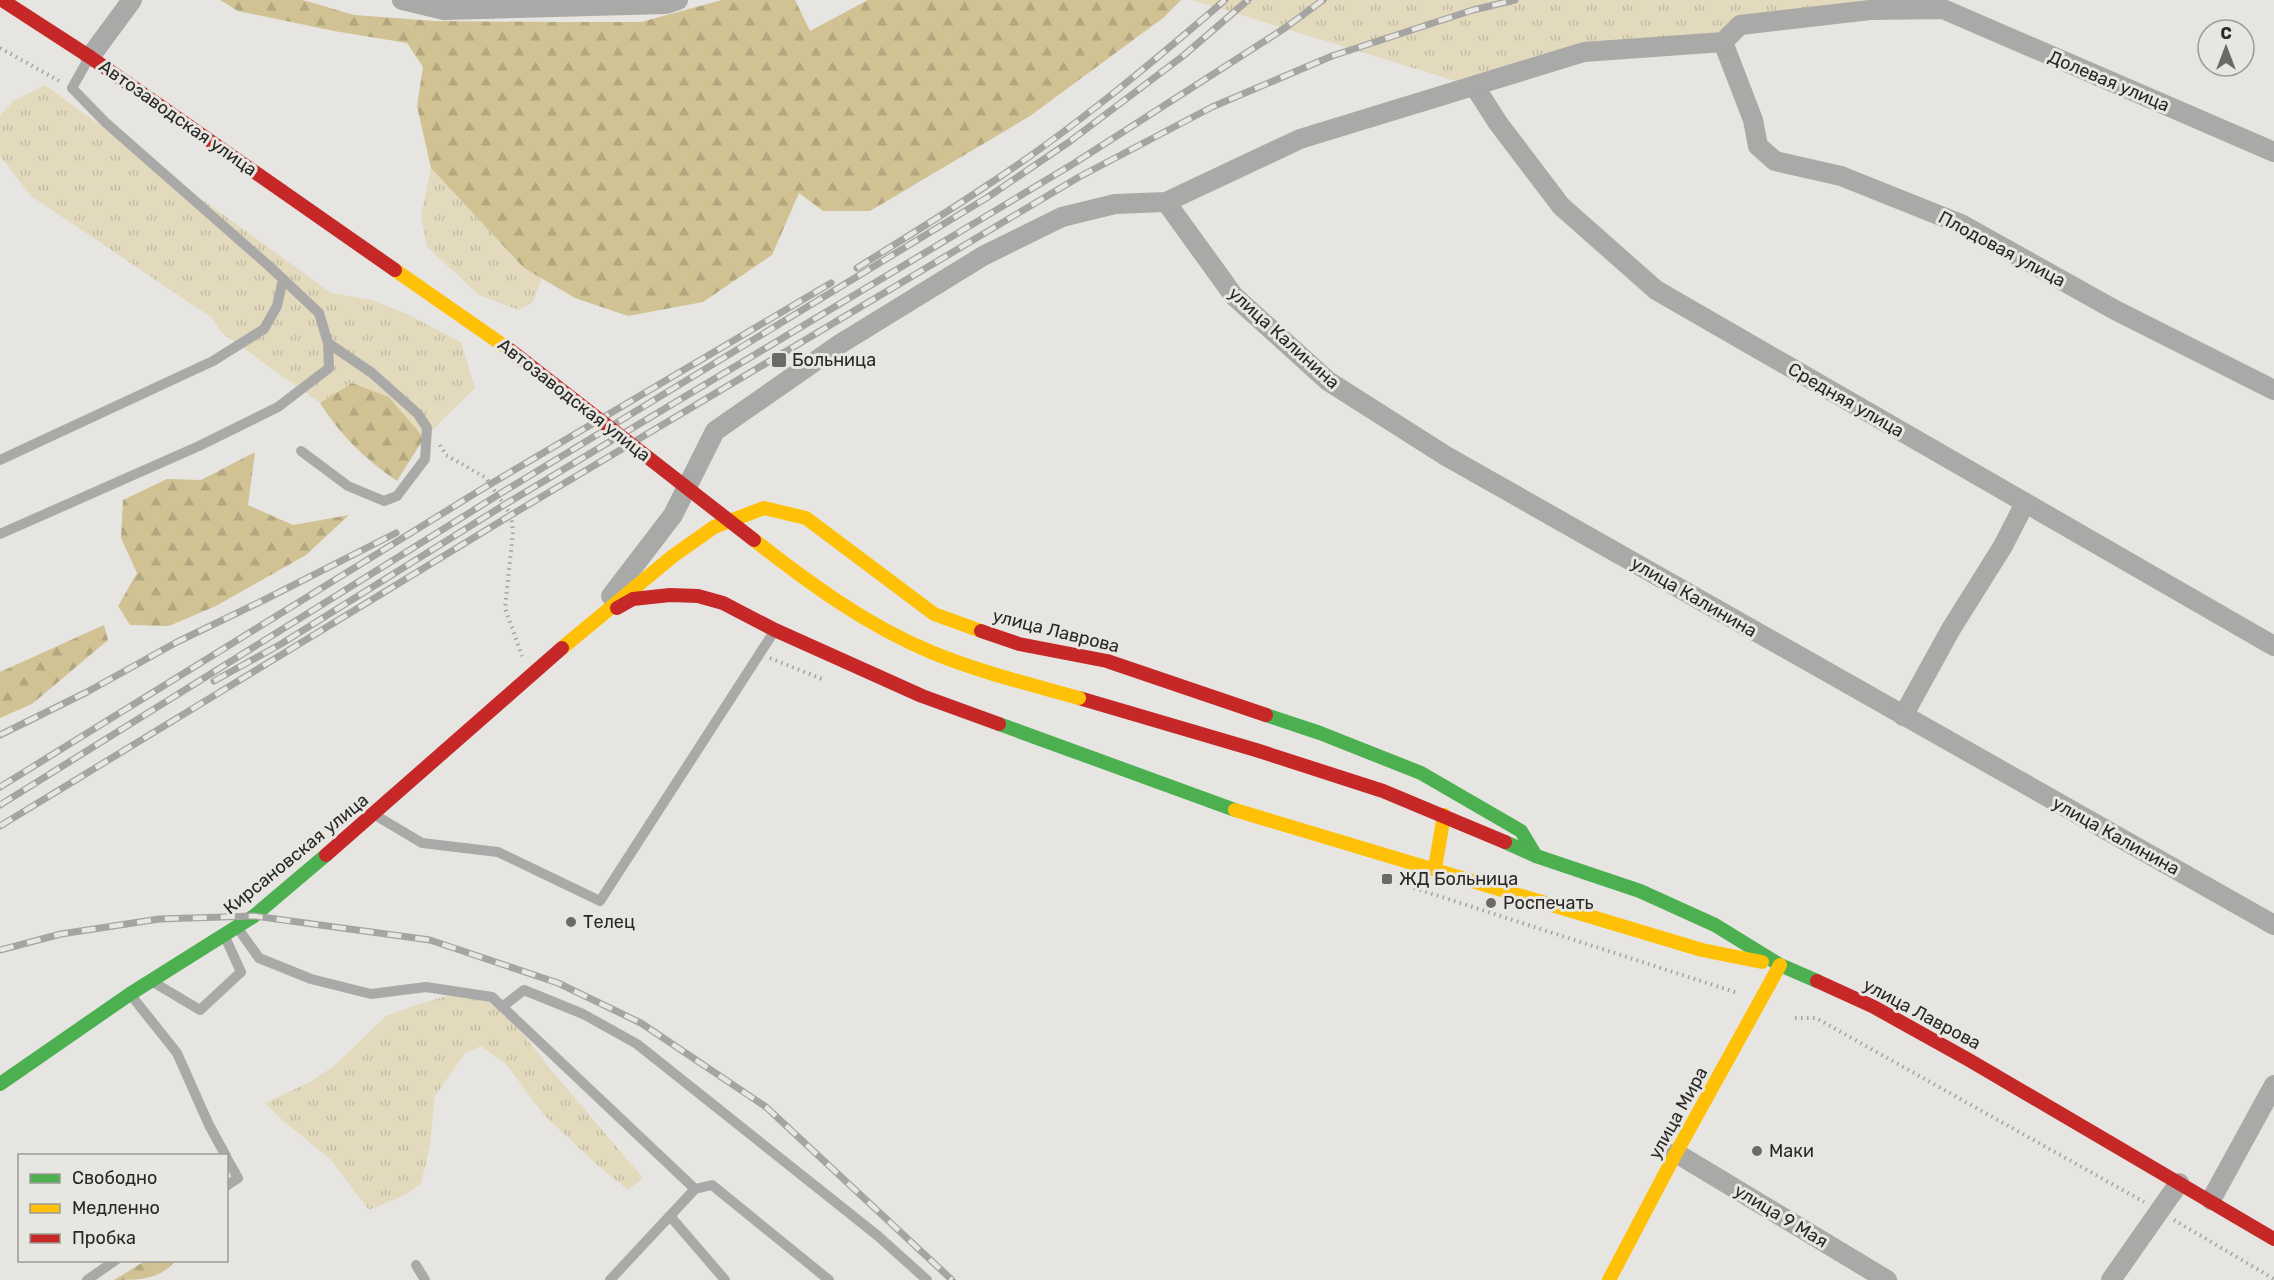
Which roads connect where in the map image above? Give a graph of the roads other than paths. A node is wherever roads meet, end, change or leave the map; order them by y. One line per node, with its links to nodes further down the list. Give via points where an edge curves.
1 (2, 0): 7 (main road, Автозаводская улица)
2 (132, 0): 7 (street, Автозаводская улица)
3 (402, 0): 5 (street)
4 (678, 0): 5 (street, via 666,4)
5 (447, 5)
6 (1723, 42): 8 (street, via 1584,52); 9 (street, Долевая улица, via 1740,25 1870,10 1943,9); 13 (street, Плодовая улица, via 1753,120 1758,146 1775,161 1841,176 1961,224 2115,310)
7 (90, 57): 11 (lane, via 72,88 105,122); 21 (main road, Автозаводская улица, bridge, via 510,350 814,587 910,643 969,666)
8 (1475, 87): 10 (street, via 1300,139); 16 (street, Средняя улица, via 1561,206 1656,290)
9 (2274, 152)
10 (1166, 202): 18 (street, via 1115,204 1062,217 982,256 840,344 715,431 673,515); 22 (street, улица Калинина, via 1234,296 1328,381 1446,456)
11 (283, 279): 12 (lane, via 319,313); 15 (lane, via 278,306 264,329 213,361)
12 (328, 343): 14 (lane, via 372,373 418,414 427,428 425,459 397,496 384,501 348,486); 17 (lane, via 329,368 278,407)
13 (2274, 390)
14 (301, 451)
15 (0, 460)
16 (2025, 503): 20 (street, Средняя улица); 22 (street)
17 (0, 534)
18 (591, 622): 19 (main road, via 633,599 698,596 723,603); 23 (main road, Кирсановская улица); 25 (main road, улица Лаврова, via 714,527 764,508 806,518 934,614 1019,644 1107,661 1320,733 1421,773 1521,831)
19 (775, 630): 23 (lane, via 600,901 498,852 422,843); 26 (main road, via 945,704 1245,813)
20 (2274, 646)
21 (1079, 698): 24 (main road, улица Лаврова, via 1256,750)
22 (1903, 716): 27 (street, улица Калинина)
23 (374, 814): 28 (main road, Кирсановская улица)
24 (1444, 815): 25 (main road, улица Лаврова); 26 (main road)
25 (1536, 855): 30 (main road, улица Лаврова, via 1650,896 1715,925)
26 (1435, 868): 30 (main road, via 1702,950)
27 (2274, 926)
28 (237, 927): 29 (main road, Кирсановская улица); 33 (lane, via 259,958 311,979 371,994 426,987 492,998)
29 (224, 934): 31 (main road, Кирсановская улица); 31 (lane, via 241,972 200,1010)
30 (1780, 965): 36 (main road, улица Мира); 39 (main road, улица Лаврова, via 1874,1007)
31 (151, 980): 32 (main road, Кирсановская улица)
32 (130, 994): 34 (main road, Кирсановская улица); 37 (lane, via 177,1053)
33 (502, 1007): 41 (lane); 52 (lane, via 524,990 578,1012 637,1044 878,1236)
34 (0, 1084)
35 (2274, 1085): 42 (street)
36 (1676, 1153): 53 (main road, улица Мира); 54 (street, улица 9 Мая)
37 (225, 1154)
38 (228, 1160): 40 (lane, via 238,1178)
39 (2179, 1183): 42 (main road, улица Лаврова); 55 (street)
40 (228, 1185)
41 (695, 1189): 43 (lane); 51 (lane, via 712,1185)
42 (2211, 1200): 44 (main road, улица Лаврова)
43 (670, 1216): 49 (lane); 50 (lane)
44 (2274, 1239)
45 (113, 1262): 47 (lane)
46 (416, 1265): 48 (lane)
47 (87, 1280)
48 (425, 1280)
49 (610, 1280)
50 (725, 1280)
51 (829, 1280)
52 (927, 1280)
53 (1609, 1280)
54 (1887, 1280)
55 (2111, 1280)

